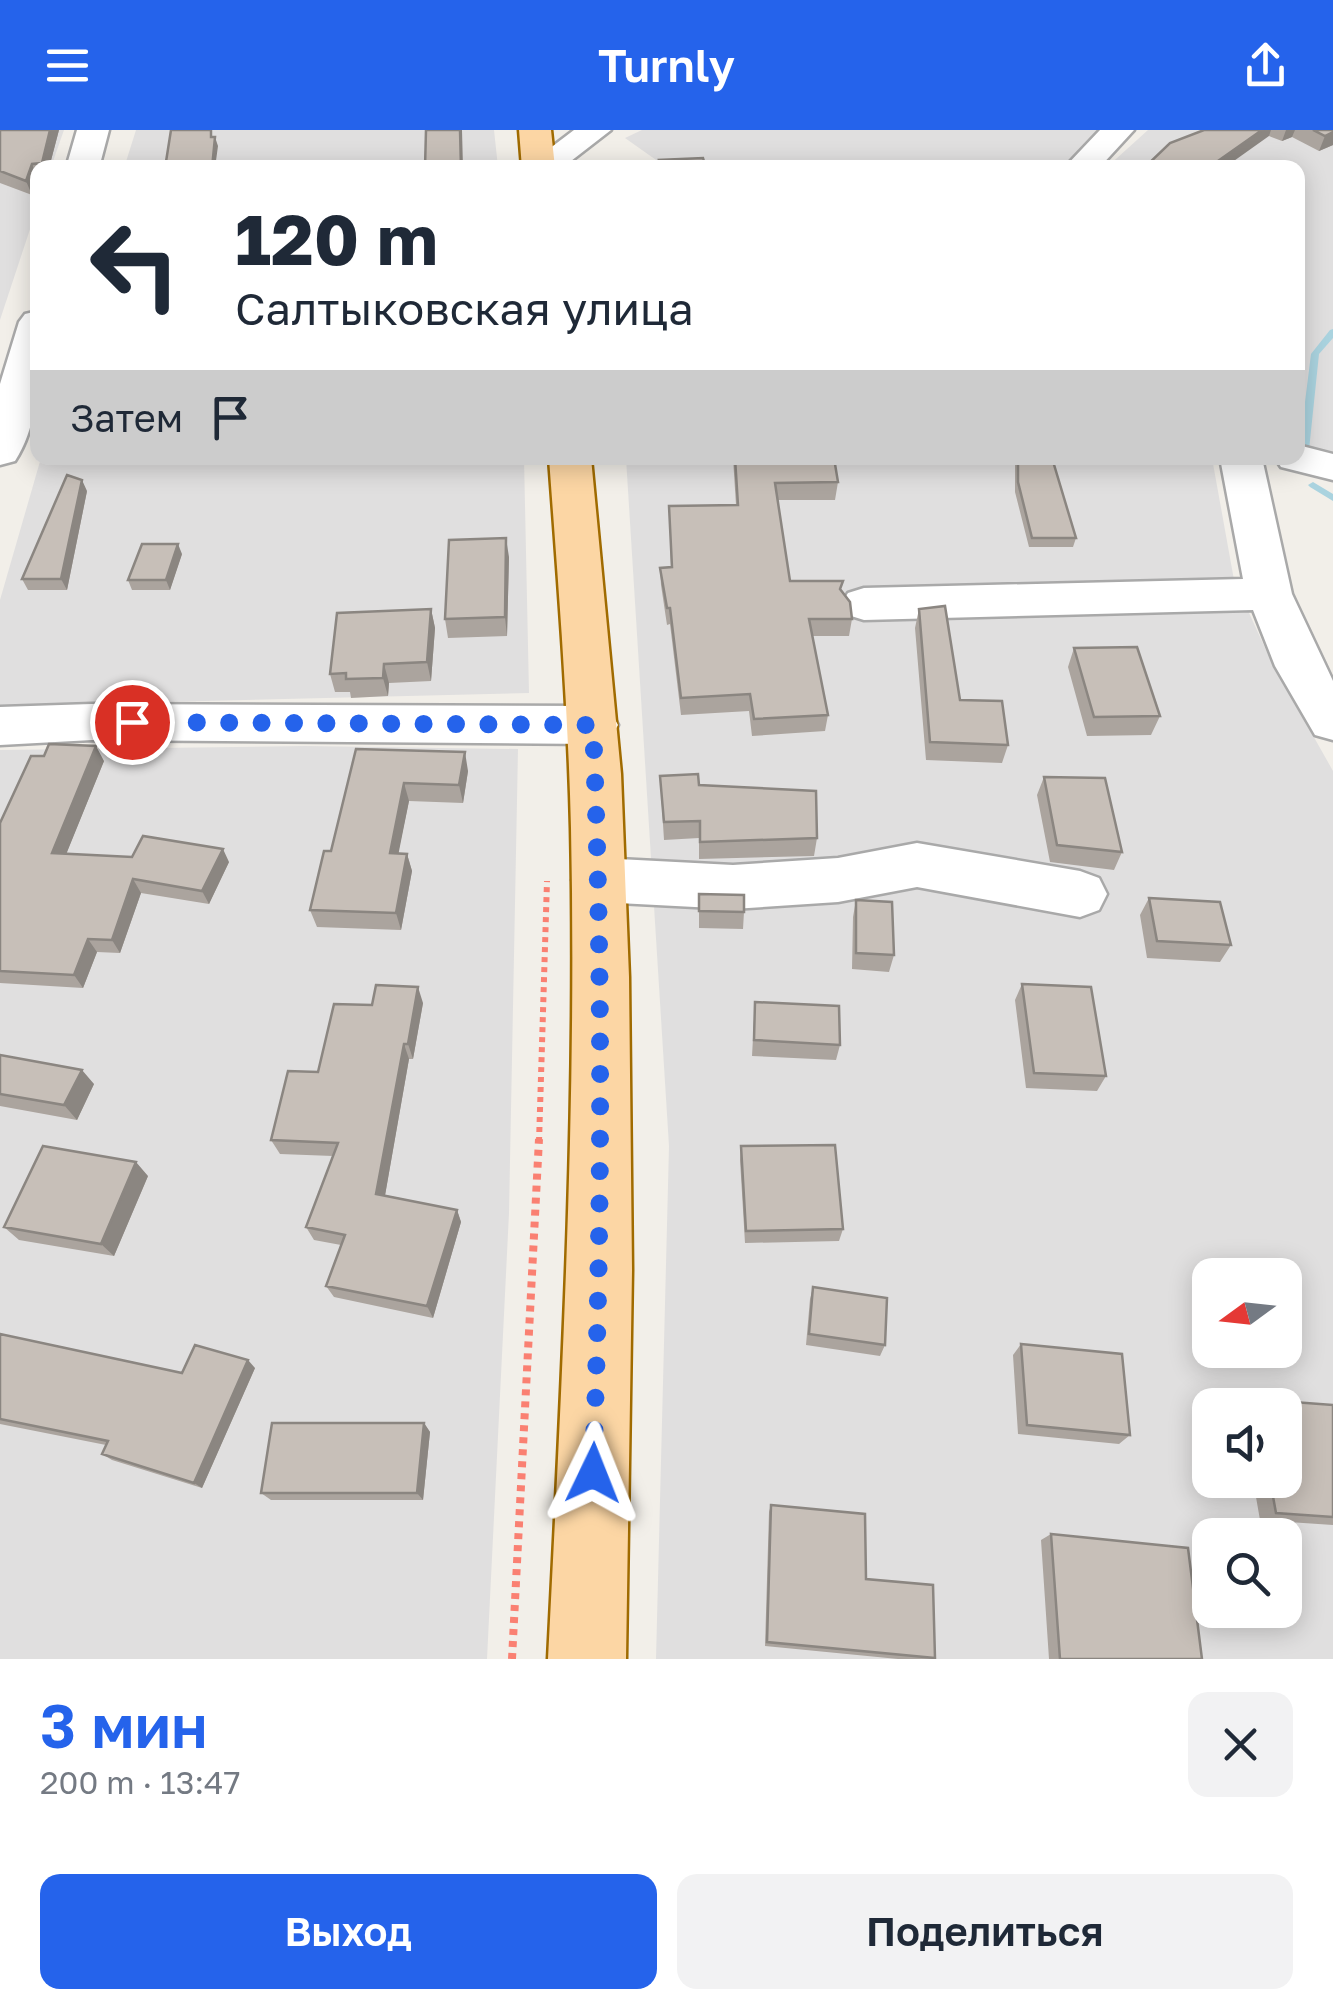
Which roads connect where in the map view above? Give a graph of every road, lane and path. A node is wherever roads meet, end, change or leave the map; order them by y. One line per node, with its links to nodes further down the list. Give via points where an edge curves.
1 (93, 130): 5 (street)
2 (535, 130): 6 (main road)
3 (594, 130): 7 (street)
4 (1118, 130): 8 (street)
5 (84, 160)
6 (538, 160)
7 (551, 160)
8 (1088, 160)
9 (30, 349): 10 (street)
10 (0, 452)
11 (1305, 460): 14 (street)
12 (571, 465): 18 (main road)
13 (1242, 465): 15 (street)
14 (1333, 467)
15 (1269, 594): 16 (street); 17 (street, via 1299,666)
16 (864, 604)
17 (1333, 722)
18 (593, 725): 19 (street); 20 (main road)
19 (0, 726)
20 (573, 879): 21 (street, via 733,887 838,880 917,865); 22 (path, via 537,1206); 23 (main road, via 602,1212)
21 (1080, 894)
22 (512, 1659)
23 (587, 1659)

